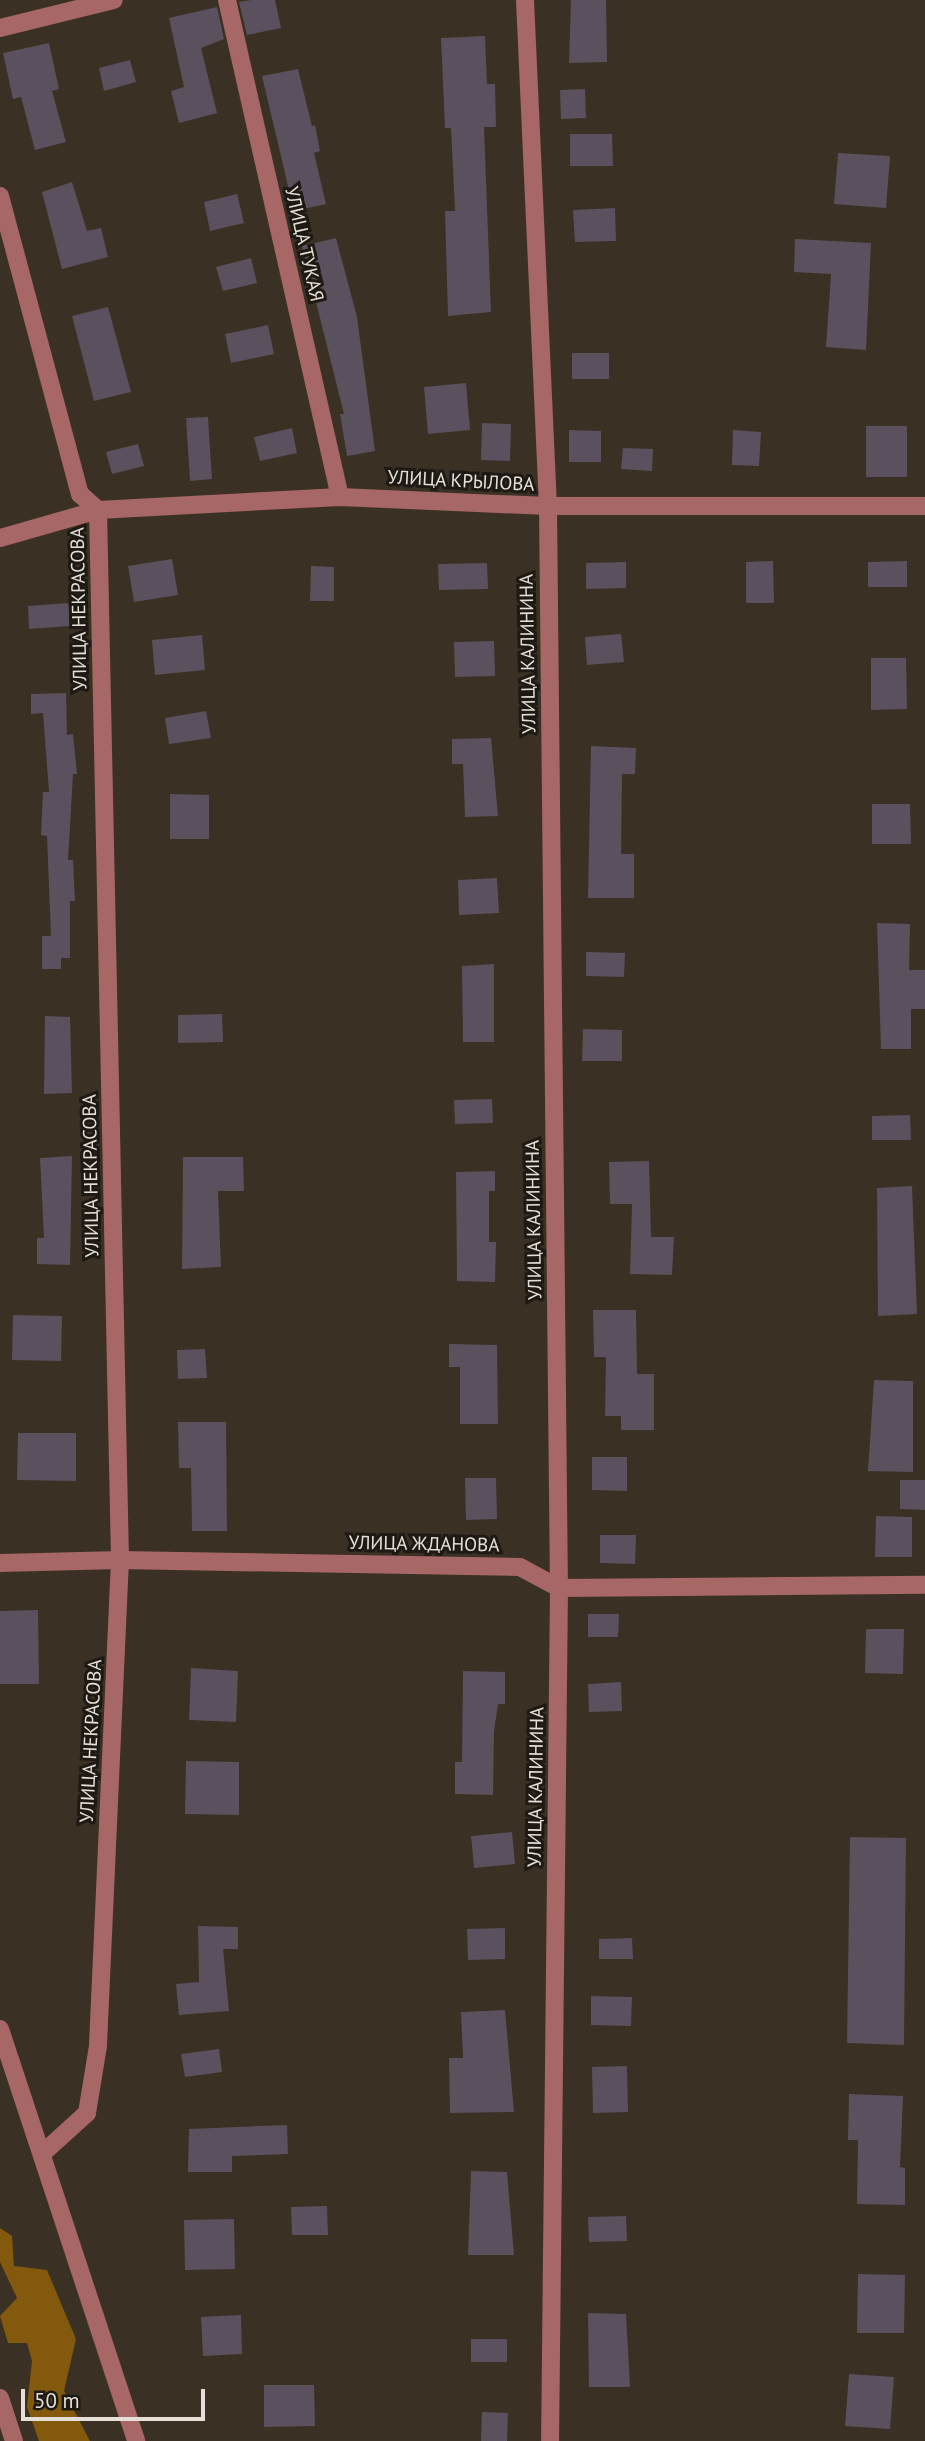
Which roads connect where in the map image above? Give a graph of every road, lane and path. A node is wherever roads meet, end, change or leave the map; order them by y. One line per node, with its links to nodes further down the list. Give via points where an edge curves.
1 (114, 0): 4 (street)
2 (228, 0): 6 (street, УЛИЦА ТУКАЯ)
3 (525, 0): 7 (street, УЛИЦА КАЛИНИНА)
4 (0, 28)
5 (0, 196): 9 (street, УЛИЦА НЕКРАСОВА, via 80,494)
6 (340, 497): 7 (street, УЛИЦА КРЫЛОВА); 9 (street, УЛИЦА КРЫЛОВА)
7 (548, 506): 8 (street, УЛИЦА КРЫЛОВА); 14 (street, УЛИЦА КАЛИНИНА)
8 (925, 506)
9 (98, 510): 10 (street, УЛИЦА КРЫЛОВА); 11 (street, УЛИЦА НЕКРАСОВА)
10 (0, 538)
11 (120, 1560): 12 (street, УЛИЦА ЖДАНОВА); 14 (street, УЛИЦА ЖДАНОВА, via 520,1567); 16 (street, УЛИЦА НЕКРАСОВА, via 98,2046 87,2113)
12 (0, 1563)
13 (925, 1585): 14 (street, УЛИЦА ЖДАНОВА)
14 (559, 1588): 20 (street, УЛИЦА КАЛИНИНА)
15 (0, 2029): 16 (street)
16 (43, 2153): 19 (street)
17 (0, 2398): 18 (street)
18 (13, 2441)
19 (136, 2441)
20 (550, 2441)

